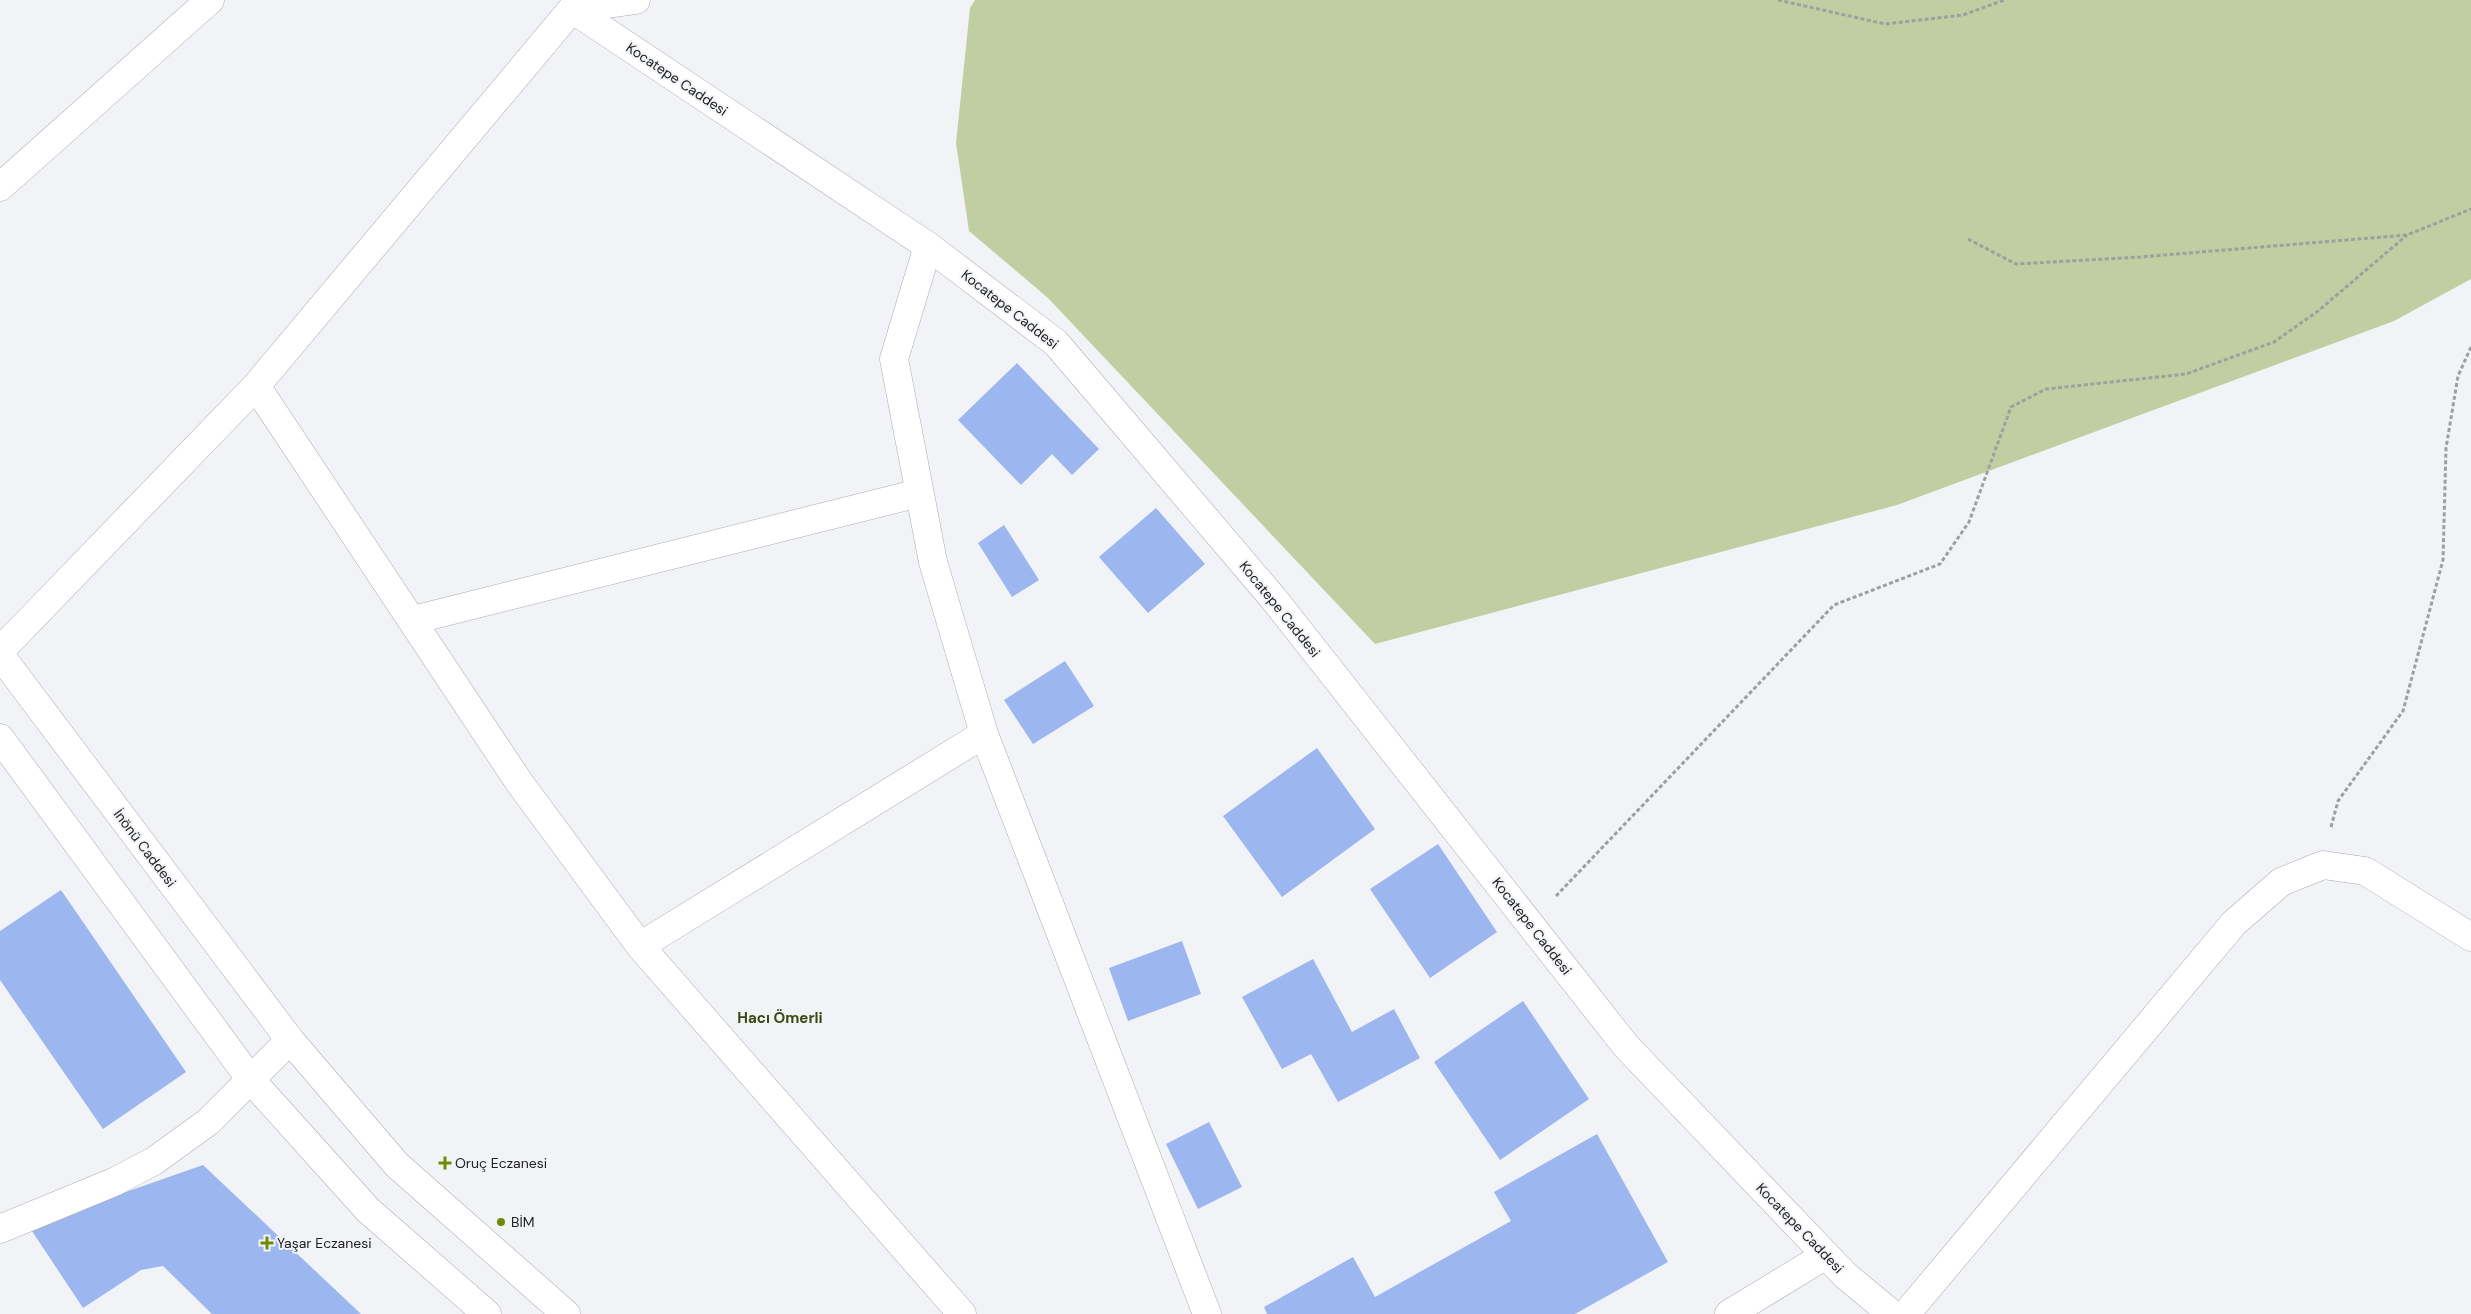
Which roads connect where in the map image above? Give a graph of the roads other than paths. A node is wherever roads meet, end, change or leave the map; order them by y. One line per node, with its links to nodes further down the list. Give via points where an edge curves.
1 (210, 0): 4 (street)
2 (636, 0): 3 (street)
3 (566, 5): 5 (street, Kocatepe Caddesi); 6 (street)
4 (0, 187)
5 (928, 246): 7 (street, via 894,358); 18 (street, Kocatepe Caddesi, via 1056,343 1273,598 1626,1046)
6 (256, 386): 8 (street); 9 (street)
7 (920, 493): 8 (street); 11 (street, via 933,562)
8 (413, 620): 14 (street, via 519,782)
9 (0, 650)
10 (0, 655): 15 (street, İnönü Caddesi)
11 (984, 734): 14 (street); 22 (street)
12 (0, 738): 16 (street)
13 (2471, 937): 25 (street, via 2366,871 2323,865 2281,882 2234,923)
14 (640, 946): 21 (street)
15 (290, 1040): 16 (street); 20 (street, İnönü Caddesi, via 397,1165)
16 (251, 1080): 17 (street, via 208,1122 154,1161 114,1182); 19 (street, via 368,1210)
17 (0, 1229)
18 (1826, 1255): 23 (street); 24 (street, Kocatepe Caddesi)
19 (487, 1314)
20 (566, 1314)
21 (962, 1314)
22 (1207, 1314)
23 (1729, 1314)
24 (1892, 1314)
25 (1906, 1314)

